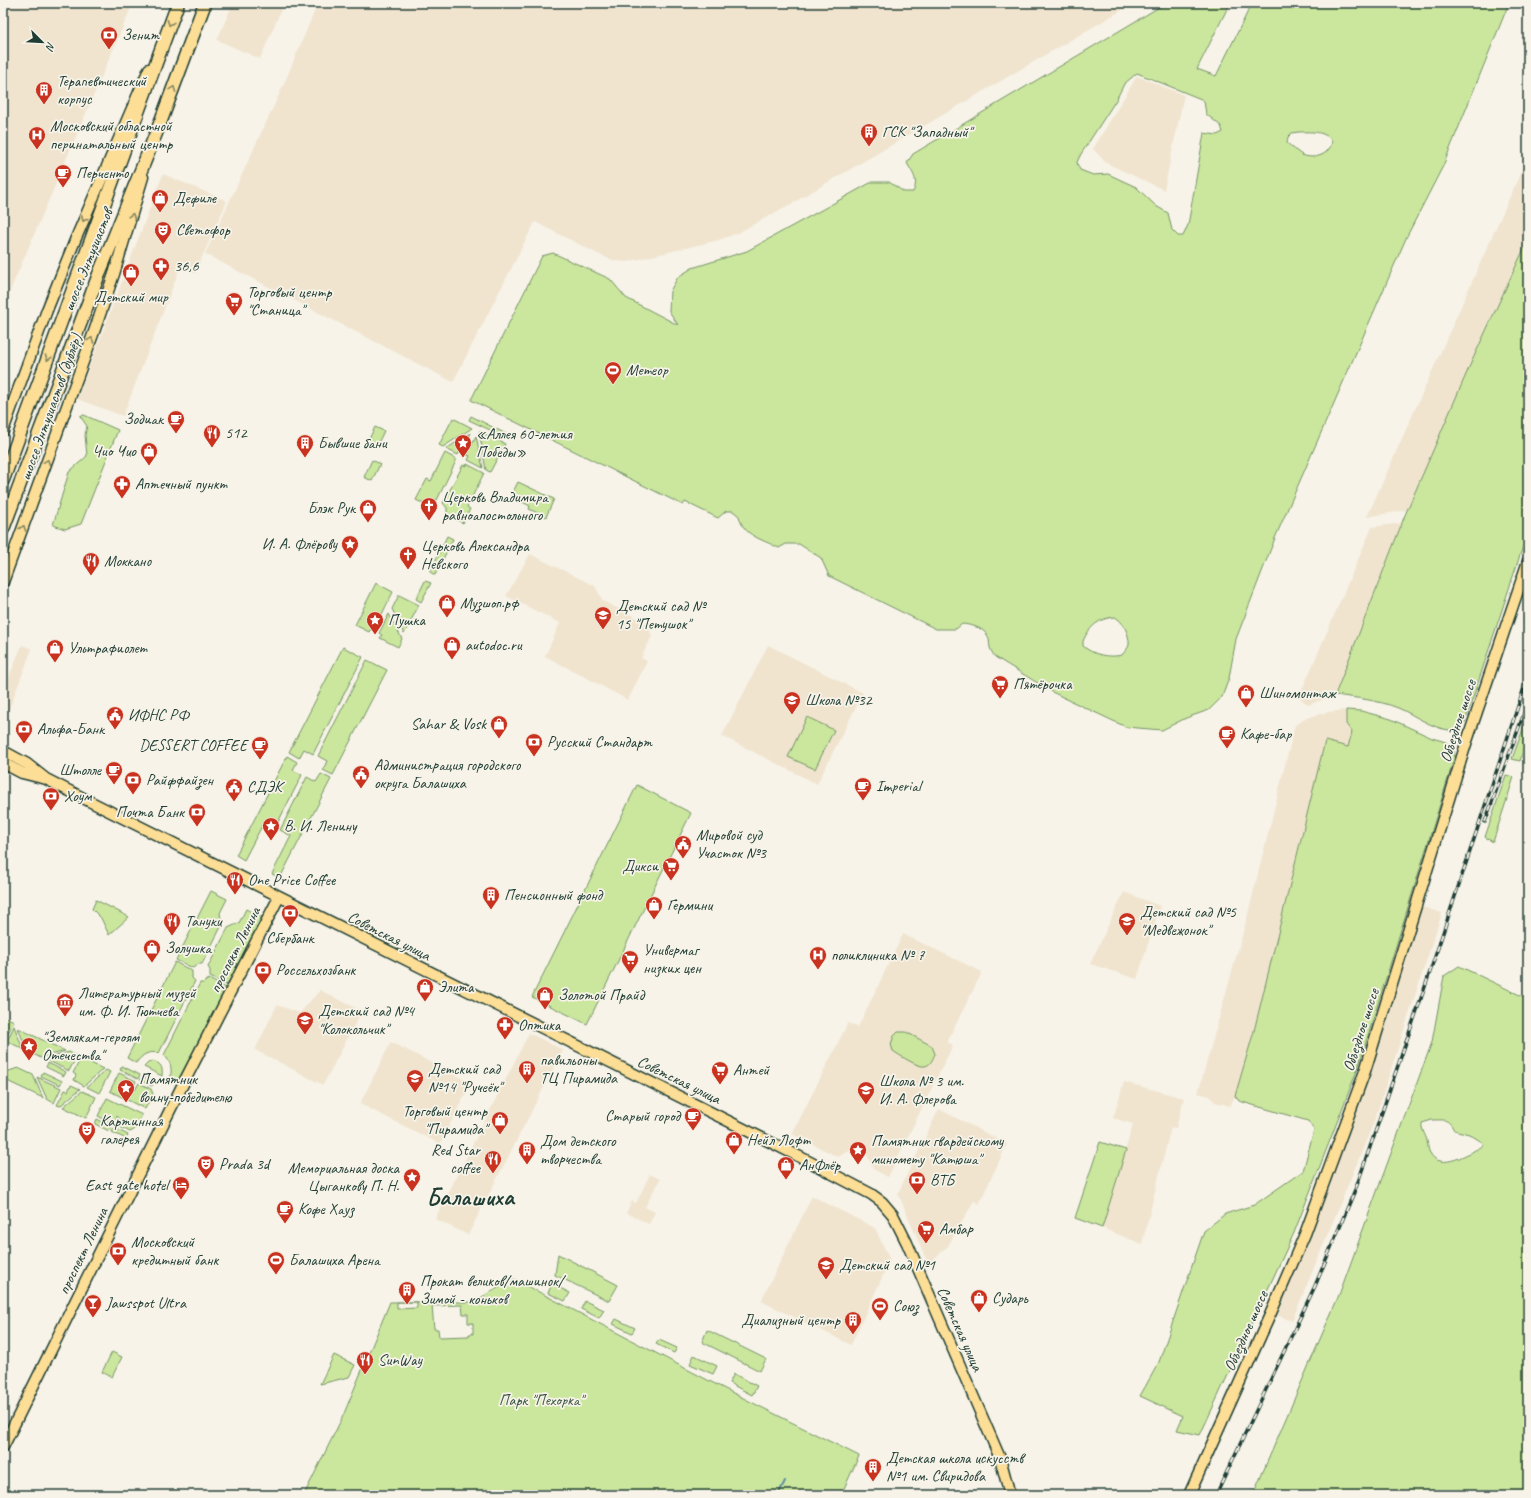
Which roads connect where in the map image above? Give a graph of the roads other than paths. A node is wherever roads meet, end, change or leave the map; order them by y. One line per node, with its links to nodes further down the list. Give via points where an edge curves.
1 (178, 3): 3 (highway, шоссе Энтузиастов, one-way to 3)
2 (205, 3): 4 (highway, шоссе Энтузиастов, one-way to 2)
3 (163, 43): 5 (main road, one-way to 5, via 145,76 79,230); 6 (highway, шоссе Энтузиастов, one-way to 6)
4 (159, 126): 7 (highway, шоссе Энтузиастов, via 99,274); 8 (main road, шоссе Энтузиастов (дублёр), one-way to 4, via 100,315)
5 (3, 431)
6 (3, 480)
7 (3, 529)
8 (8, 560): 10 (main road, шоссе Энтузиастов (дублёр))
9 (1528, 561): 17 (main road, Объездное шоссе, via 1465,747 1365,1071 1305,1234)
10 (3, 582)
11 (3, 751): 13 (main road, Советская улица, via 27,764)
12 (3, 763): 13 (main road, Советская улица, via 22,773)
13 (46, 779): 14 (main road, Советская улица)
14 (279, 897): 15 (main road, проспект Ленина); 16 (main road, Советская улица, via 806,1160 882,1202 894,1215 909,1247 1000,1458)
15 (3, 1447)
16 (1010, 1495)
17 (1189, 1495)

